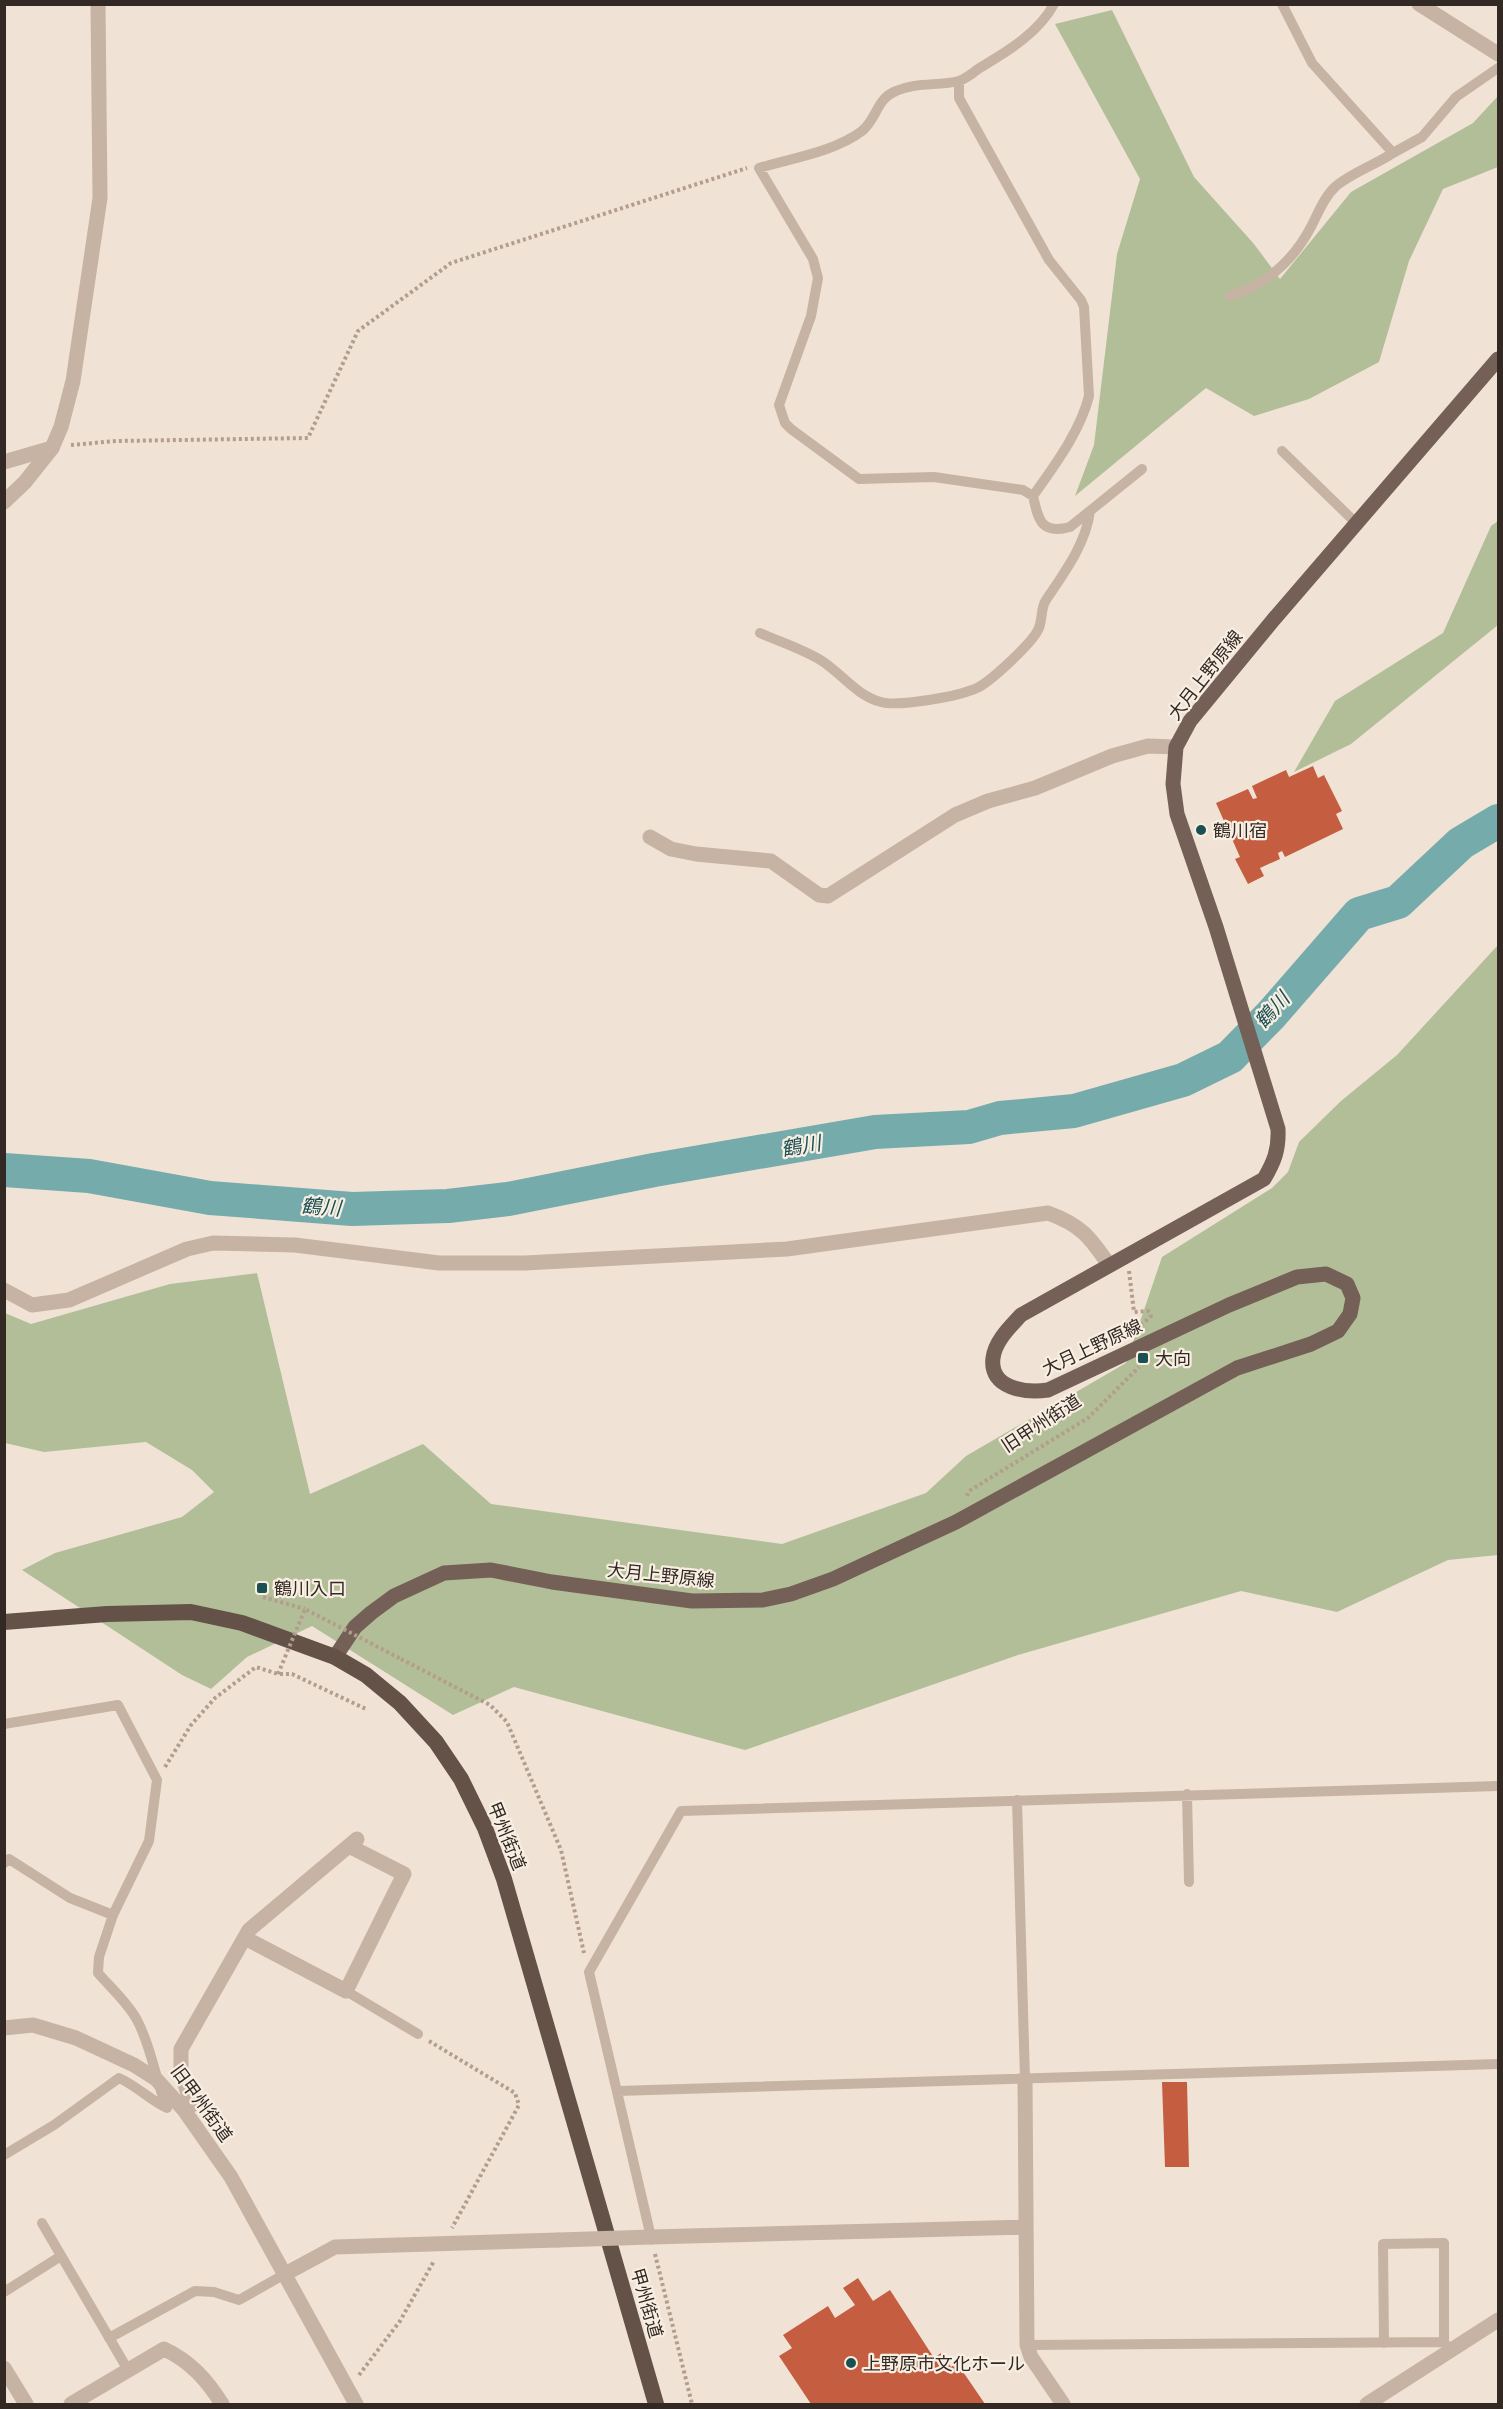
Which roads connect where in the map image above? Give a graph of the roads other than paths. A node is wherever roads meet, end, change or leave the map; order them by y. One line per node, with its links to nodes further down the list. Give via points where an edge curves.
1 (98, 4): 11 (street, via 100,198 73,381)
2 (1054, 4): 7 (lane, via 1048,15 1013,48)
3 (1282, 4): 8 (lane, via 1312,63)
4 (1419, 4): 5 (street)
5 (1498, 54)
6 (1498, 68): 8 (lane, via 1456,97 1422,137)
7 (959, 81): 15 (lane, via 959,98 1049,260 1084,307 1089,396 1059,459); 15 (lane, via 919,84 896,91 883,99 872,120 849,140 759,168 813,259 818,278 809,324 779,405 785,423 859,479 934,477 1023,490)
8 (1393, 153): 9 (lane, via 1336,186 1303,241 1282,265 1256,288)
9 (1230, 296)
10 (1498, 359): 18 (main road, 大月上野原線)
11 (52, 448): 13 (street); 16 (street)
12 (1282, 451): 18 (lane)
13 (4, 462)
14 (1142, 469): 17 (lane)
15 (1033, 496): 17 (lane, via 1038,519 1059,530 1070,527)
16 (4, 502)
17 (1090, 511): 19 (lane, via 1071,561 1044,604 1040,628 1029,645 979,687 904,705 882,703 866,697 819,659)
18 (1356, 523): 20 (main road, 大月上野原線, via 1190,721)
19 (760, 633)
20 (1176, 747): 21 (street, via 1148,746 1112,756 955,815 828,896 819,895 771,861 696,854 671,849); 22 (main road, 大月上野原線, via 1173,784 1177,814 1216,927 1278,1129 1279,1145 1275,1162 1264,1179)
21 (650, 837)
22 (1109, 1265): 23 (street, via 1091,1237 1072,1222 1048,1213 787,1249 525,1263 439,1263 295,1245 213,1243 187,1249 69,1300 32,1305); 25 (main road, 大月上野原線, via 1021,1315 1003,1335 993,1357 995,1371 1008,1388 1028,1393 1048,1390 1298,1277 1326,1274 1347,1284 1353,1298 1350,1314 1338,1331 1237,1368 956,1522 791,1594 763,1600 692,1601 490,1570 444,1573 394,1596 371,1612 355,1627)
23 (4, 1290)
24 (4, 1622): 25 (highway, 甲州街道, via 191,1612 242,1623)
25 (335, 1657): 60 (highway, 甲州街道, via 366,1675 400,1703 436,1742 461,1779 485,1828 504,1879)
26 (4, 1724): 32 (lane, 旧甲州街道, via 118,1705 157,1780 149,1841)
27 (1498, 1786): 28 (lane)
28 (1187, 1794): 29 (lane); 31 (lane)
29 (1017, 1800): 39 (lane); 40 (lane, via 681,1811 589,1972)
30 (4, 1863): 32 (lane, via 9,1859 70,1898)
31 (1189, 1882)
32 (112, 1915): 38 (lane, 旧甲州街道, via 98,1973 136,2018 146,2038)
33 (245, 1938): 34 (street); 34 (street, via 249,1930 353,1843 404,1874); 41 (street, via 181,2049 181,2073 192,2105)
34 (346, 1990): 36 (lane)
35 (4, 2028): 38 (street, via 33,2025 76,2038)
36 (418, 2034)
37 (1498, 2064): 39 (lane)
38 (156, 2079): 41 (street, 旧甲州街道); 42 (lane, via 168,2108 119,2078)
39 (1024, 2079): 40 (lane); 44 (street)
40 (618, 2091): 45 (lane)
41 (184, 2110): 47 (street, 旧甲州街道, via 231,2177)
42 (4, 2155)
43 (42, 2223): 46 (lane)
44 (1026, 2227): 45 (street); 52 (street)
45 (651, 2236): 47 (street, bridge, via 335,2247)
46 (61, 2256): 48 (lane); 50 (lane)
47 (285, 2274): 50 (lane, via 239,2300 214,2292 195,2292); 59 (street, 旧甲州街道)
48 (4, 2292)
49 (1498, 2320): 53 (street)
50 (109, 2338): 55 (lane)
51 (1384, 2343): 52 (lane); 53 (lane); 53 (lane, via 1383,2244 1444,2243)
52 (1027, 2345): 61 (street)
53 (1447, 2347): 62 (street)
54 (4, 2368): 56 (street)
55 (128, 2370): 57 (street); 58 (street, via 164,2349 184,2358)
56 (26, 2404)
57 (71, 2404)
58 (222, 2404)
59 (356, 2404)
60 (656, 2404)
61 (1063, 2404)
62 (1367, 2404)

